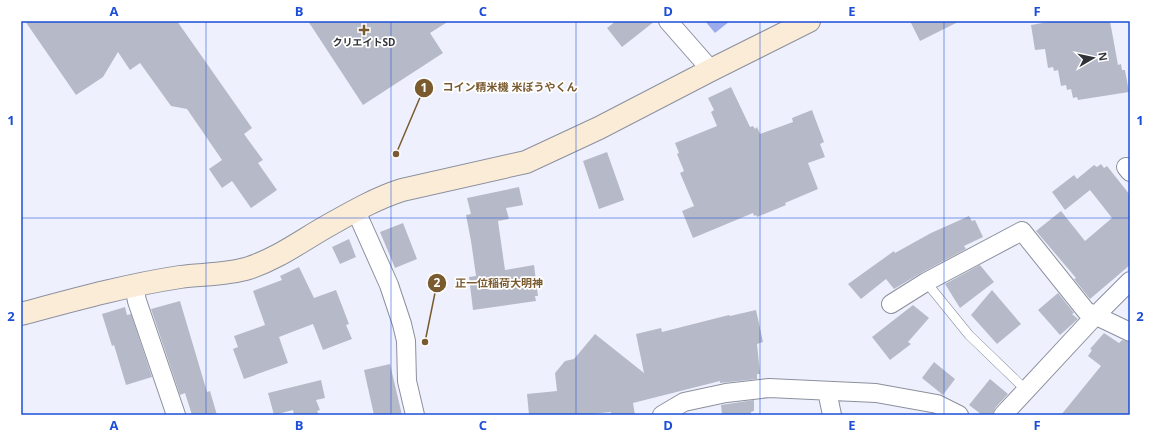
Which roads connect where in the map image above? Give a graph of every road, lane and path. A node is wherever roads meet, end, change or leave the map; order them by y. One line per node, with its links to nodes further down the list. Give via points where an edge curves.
1 (668, 21): 3 (street)
2 (810, 21): 3 (street)
3 (711, 70): 4 (street, via 538,158 402,190 373,201)
4 (356, 211): 7 (street, via 285,253 247,269); 15 (street, via 389,285 402,324 406,341 407,381)
5 (1130, 281): 10 (street)
6 (926, 282): 8 (street); 10 (street, via 1022,231 1086,311); 12 (lane, via 969,335)
7 (134, 286): 9 (street); 14 (street)
8 (891, 304)
9 (21, 314)
10 (1095, 316): 11 (street); 12 (street)
11 (1130, 332)
12 (1026, 390): 19 (street)
13 (827, 391): 16 (street, via 769,388 726,393 684,402); 17 (street); 18 (street, via 903,397 937,404)
14 (176, 415)
15 (415, 415)
16 (662, 415)
17 (832, 415)
18 (959, 415)
19 (1003, 415)

